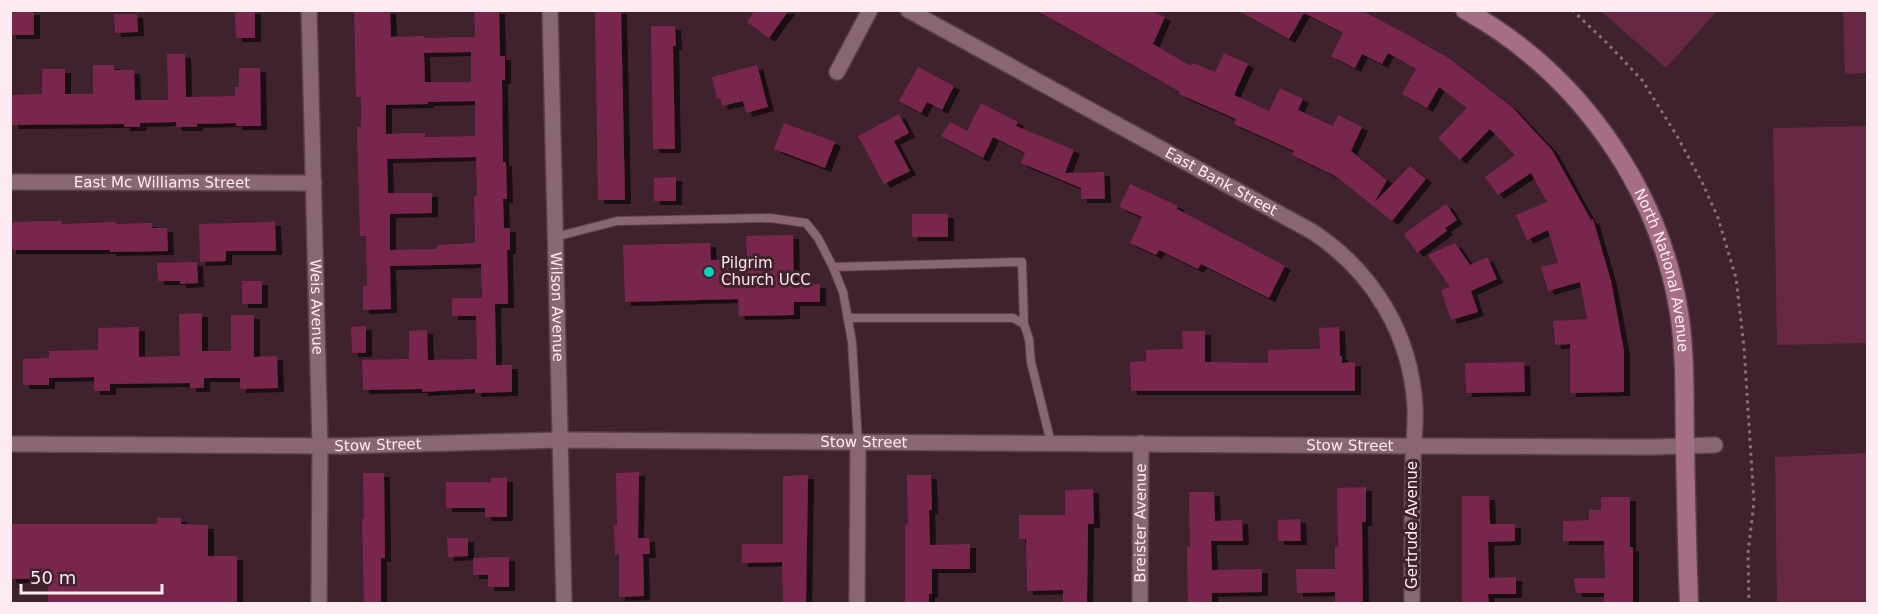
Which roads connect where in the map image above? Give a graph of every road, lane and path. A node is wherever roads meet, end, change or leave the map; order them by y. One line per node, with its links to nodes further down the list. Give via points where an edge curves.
1 (309, 10): 9 (street, Weis Avenue)
2 (549, 10): 10 (street, Wilson Avenue)
3 (870, 10): 7 (street)
4 (909, 10): 21 (street, East Bank Street, via 1313,232 1337,249 1378,294 1402,341 1414,393)
5 (1465, 10): 22 (street, North National Avenue, via 1524,49 1573,95 1606,136 1637,187 1660,242 1678,307 1684,366)
6 (1572, 10): 29 (path, via 1642,80 1677,136 1718,218 1736,278 1754,502 1748,553)
7 (837, 72)
8 (10, 182): 9 (street, East Mc Williams Street)
9 (314, 183): 20 (street, Weis Avenue)
10 (555, 237): 11 (lane, via 617,221 770,218 806,223); 14 (street, Wilson Avenue)
11 (833, 267): 12 (lane); 13 (lane, via 1022,262)
12 (849, 318): 13 (lane, via 1013,318); 15 (lane)
13 (1024, 324): 16 (lane)
14 (560, 440): 15 (street, Stow Street); 20 (street, Stow Street); 24 (street, Wilson Avenue)
15 (858, 442): 16 (street, Stow Street); 25 (street)
16 (1051, 443): 17 (street, Stow Street)
17 (1141, 443): 21 (street, Stow Street); 26 (street, Breister Avenue)
18 (10, 444): 20 (street, Stow Street)
19 (1715, 445): 22 (street, Stow Street)
20 (320, 446): 23 (street, Weis Avenue)
21 (1413, 446): 22 (street, Stow Street); 27 (street, Gertrude Avenue)
22 (1685, 446): 28 (street, North National Avenue)
23 (319, 603)
24 (564, 603)
25 (857, 603)
26 (1140, 603)
27 (1412, 603)
28 (1689, 603)
29 (1749, 603)

